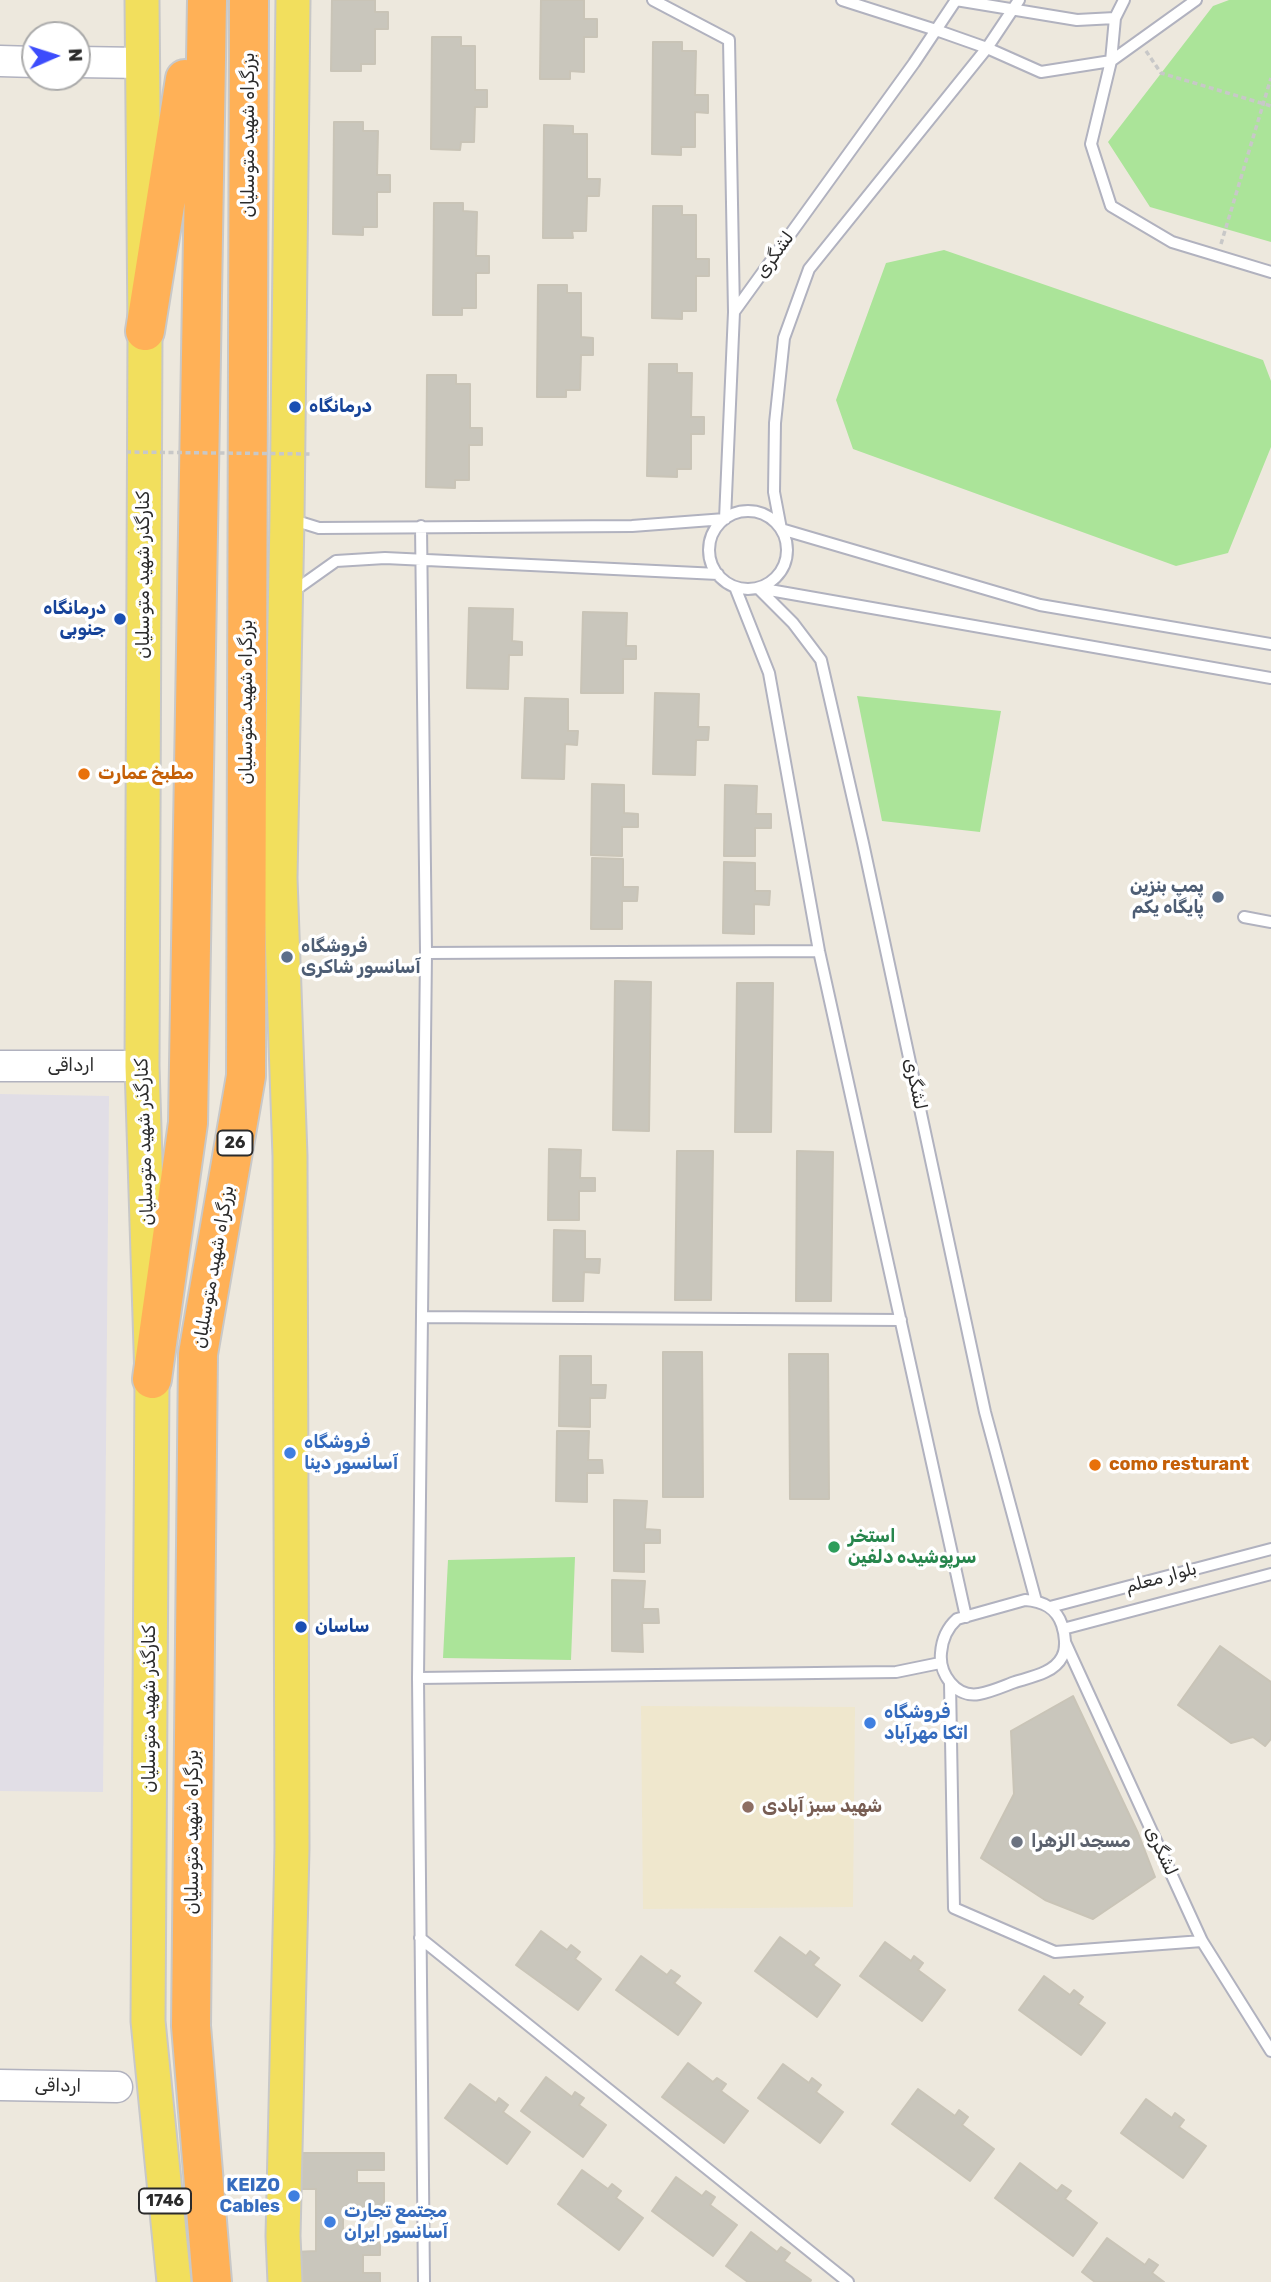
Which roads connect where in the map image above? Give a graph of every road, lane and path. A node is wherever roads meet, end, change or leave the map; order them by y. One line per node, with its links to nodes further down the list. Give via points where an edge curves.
1 (142, 0): 20 (main road, کنارگذر شهید متوسلیان)
2 (187, 0): 27 (highway, via 184,92)
3 (207, 0): 51 (highway, via 188,1123)
4 (249, 0): 46 (highway, بزرگراه شهید متوسلیان / 26)
5 (293, 0): 30 (main road)
6 (653, 0): 26 (lane, via 729,40)
7 (842, 0): 13 (lane)
8 (956, 0): 11 (lane, لشگری); 13 (lane, لشگری)
9 (1124, 0): 12 (lane)
10 (1196, 0): 14 (lane)
11 (1016, 4): 12 (lane, لشگری, via 1077,20); 15 (lane, لشگری)
12 (1115, 18): 17 (lane)
13 (936, 30): 15 (lane); 26 (lane, لشگری)
14 (1140, 40): 17 (lane); 22 (path, via 1161,73)
15 (987, 48): 17 (lane, via 1041,72); 33 (lane, لشگری, via 809,269 784,338 775,423 774,492)
16 (0, 61): 18 (street)
17 (1111, 61): 24 (lane, via 1091,144 1111,206 1172,242)
18 (21, 62)
19 (91, 62): 20 (street)
20 (142, 63): 27 (main road, کنارگذر شهید متوسلیان)
21 (1271, 78): 22 (path)
22 (1263, 104): 23 (path); 24 (path)
23 (1271, 106)
24 (1218, 256): 25 (lane)
25 (1271, 272)
26 (734, 312): 31 (lane)
27 (145, 331): 48 (main road, کنارگذر شهید متوسلیان)
28 (126, 453): 29 (path, bridge)
29 (310, 453)
30 (287, 518): 32 (lane, via 319,528); 38 (main road)
31 (725, 519): 32 (lane, via 632,526); 33 (lane, via 736,513 761,513); 35 (lane, via 716,528 709,551)
32 (421, 526): 34 (lane)
33 (781, 529): 37 (lane, via 787,552 784,565 769,583); 39 (lane, via 1040,605)
34 (422, 562): 35 (lane); 38 (lane, via 386,558 336,561); 45 (lane)
35 (718, 574): 36 (lane)
36 (735, 587): 37 (lane); 44 (lane, via 769,673)
37 (758, 588): 40 (lane); 54 (lane, لشگری, via 821,660 985,1412)
38 (286, 597): 41 (main road)
39 (1271, 643)
40 (1271, 678)
41 (280, 878): 46 (main road); 69 (main road, via 290,1184 292,1848)
42 (1244, 918): 43 (lane)
43 (1271, 922)
44 (819, 951): 45 (lane); 50 (lane)
45 (426, 953): 49 (lane)
46 (246, 1048): 68 (highway, بزرگراه شهید متوسلیان / 26, via 246,1076 198,1354 191,2026)
47 (0, 1066): 48 (street, ارداقی)
48 (142, 1066): 51 (main road, کنارگذر شهید متوسلیان)
49 (422, 1317): 50 (lane); 60 (lane)
50 (901, 1321): 56 (lane)
51 (152, 1380): 67 (main road, کنارگذر شهید متوسلیان / 1746, via 148,2021)
52 (1271, 1549): 55 (lane, بلوار معلم)
53 (1271, 1574): 57 (lane, بلوار معلم)
54 (1036, 1601): 55 (lane); 56 (lane)
55 (1050, 1607): 57 (lane)
56 (966, 1617): 59 (lane, via 949,1626)
57 (1063, 1629): 58 (lane)
58 (1065, 1642): 61 (lane, via 1062,1657 1049,1671 977,1694); 63 (lane, لشگری)
59 (940, 1662): 60 (lane, via 896,1672); 61 (lane)
60 (418, 1678): 62 (lane)
61 (950, 1684): 63 (lane, via 954,1908 1055,1952)
62 (420, 1938): 70 (lane); 71 (lane)
63 (1202, 1941): 64 (lane, لشگری)
64 (1271, 2052)
65 (0, 2085): 66 (street, ارداقی)
66 (117, 2087)
67 (174, 2282)
68 (212, 2282)
69 (285, 2282)
70 (424, 2282)
71 (848, 2282)

